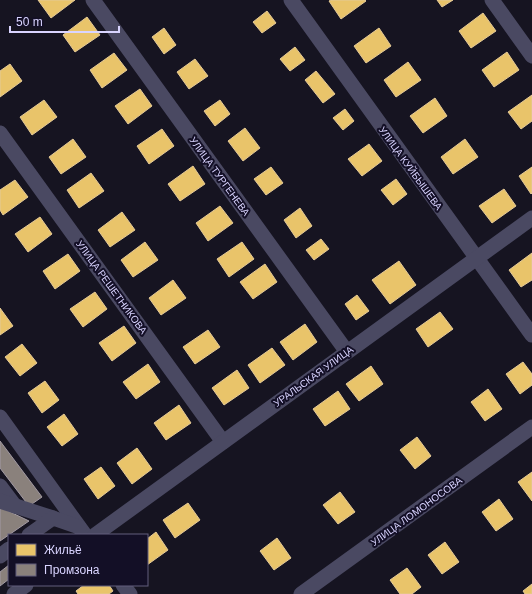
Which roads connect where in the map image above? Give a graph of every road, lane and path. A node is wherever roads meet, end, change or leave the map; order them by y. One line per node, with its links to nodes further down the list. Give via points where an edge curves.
1 (93, 0): 9 (street, УЛИЦА ТУРГЕНЕВА)
2 (291, 0): 7 (street, УЛИЦА КУЙБЫШЕВА)
3 (492, 0): 4 (street)
4 (532, 56)
5 (0, 133): 12 (street, УЛИЦА РЕШЕТНИКОВА)
6 (532, 218): 7 (street, УРАЛЬСКАЯ УЛИЦА)
7 (476, 258): 8 (street, УЛИЦА КУЙБЫШЕВА); 9 (street, УРАЛЬСКАЯ УЛИЦА)
8 (532, 335)
9 (347, 352): 12 (street, УРАЛЬСКАЯ УЛИЦА)
10 (0, 417): 17 (street)
11 (532, 427): 26 (street, УЛИЦА ЛОМОНОСОВА)
12 (223, 442): 19 (street, УРАЛЬСКАЯ УЛИЦА)
13 (0, 486): 15 (street)
14 (0, 501): 15 (street)
15 (15, 506): 16 (street)
16 (52, 518): 17 (street); 18 (street)
17 (82, 531)
18 (30, 534)
19 (96, 534)
20 (8, 550): 21 (street)
21 (0, 556)
22 (25, 586): 24 (street)
23 (124, 586): 25 (street)
24 (14, 594)
25 (130, 594)
26 (301, 594)

